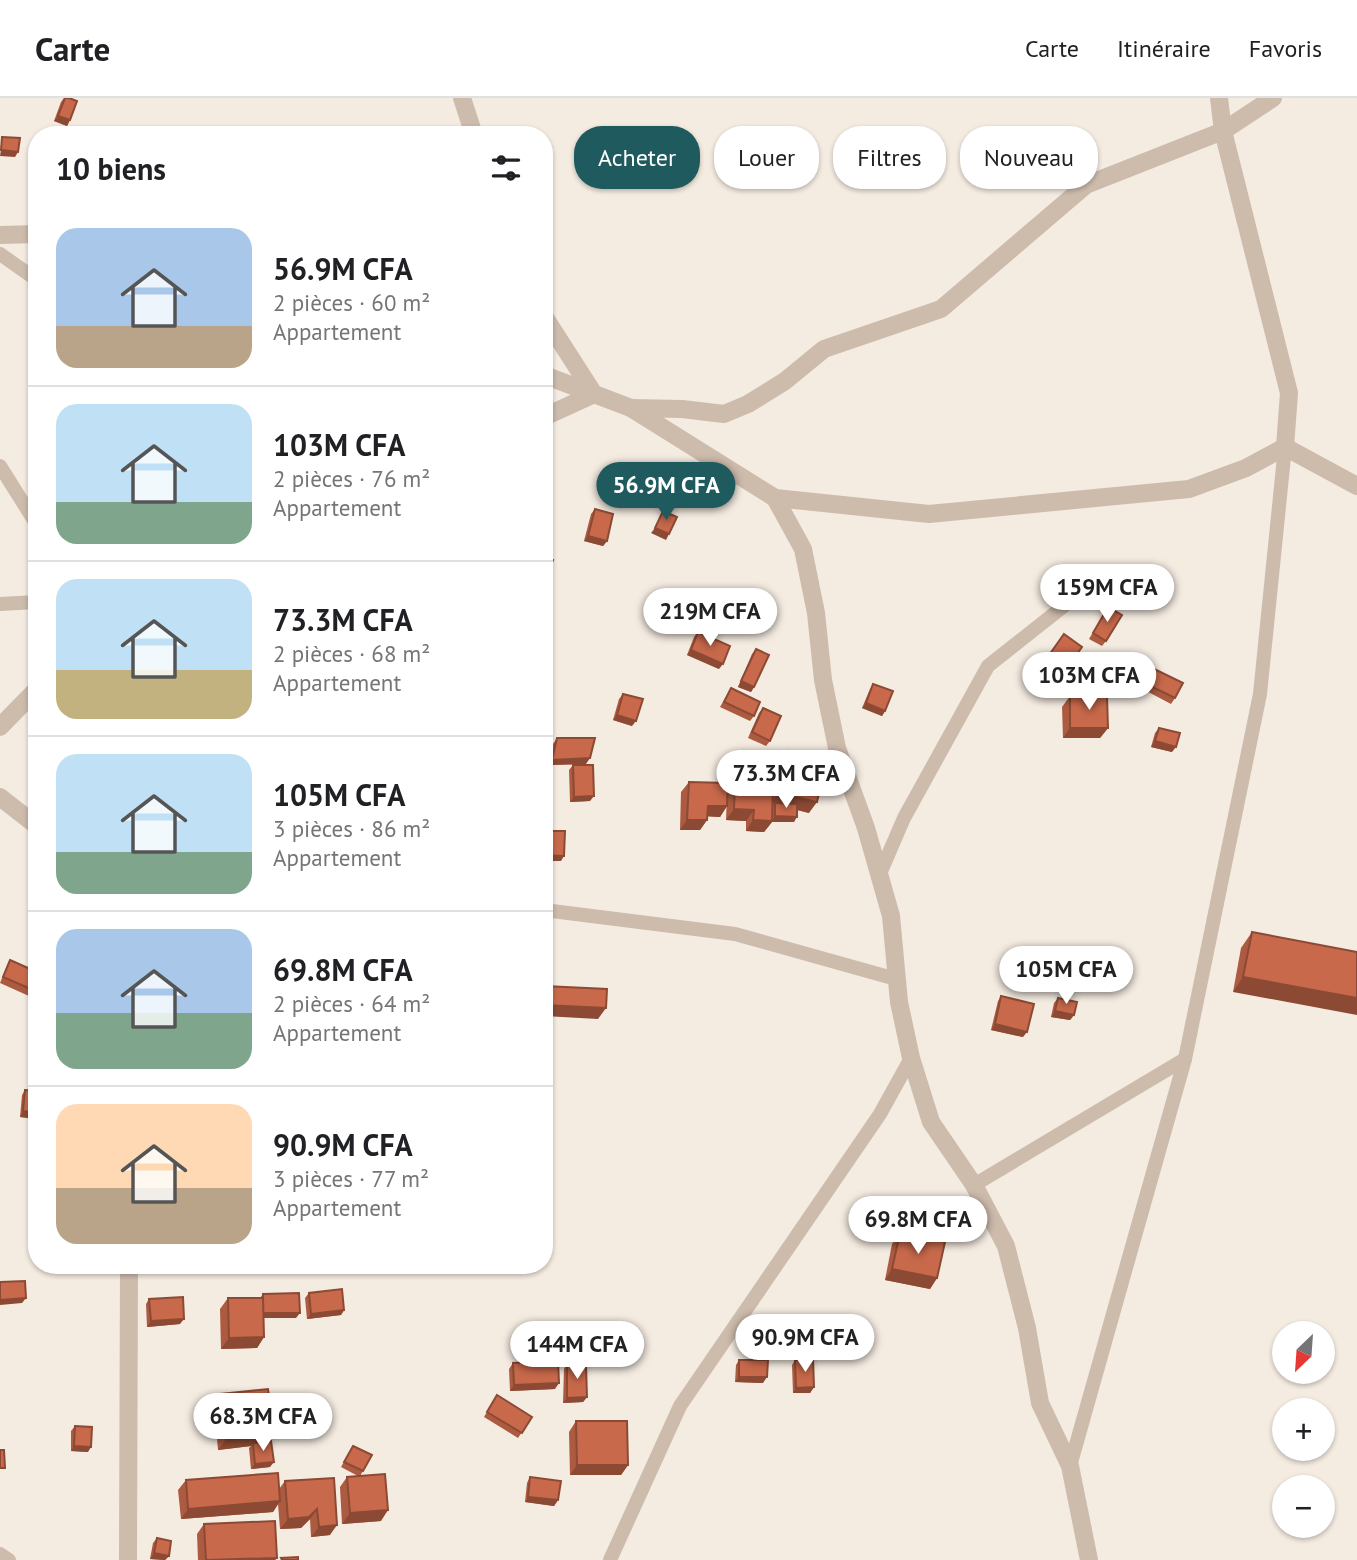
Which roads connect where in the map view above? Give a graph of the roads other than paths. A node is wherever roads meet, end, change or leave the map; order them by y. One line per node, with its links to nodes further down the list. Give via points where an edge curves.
1 (462, 98): 4 (street)
2 (1219, 98): 5 (street)
3 (1273, 98): 5 (street)
4 (471, 126)
5 (1223, 131): 13 (street, via 1086,185 941,309 824,349 748,404 724,414); 15 (street, via 1289,393)
6 (28, 234): 7 (street)
7 (0, 235)
8 (0, 254): 9 (lane)
9 (28, 274)
10 (553, 330): 12 (street)
11 (553, 378): 12 (street)
12 (594, 394): 13 (street); 14 (street)
13 (631, 408): 18 (street)
14 (553, 413)
15 (1284, 447): 17 (street); 18 (street, via 1246,468 1175,491 929,513); 31 (lane, via 1260,694)
16 (0, 466): 19 (lane)
17 (1357, 486)
18 (775, 498): 27 (street, via 803,549 837,748)
19 (28, 511)
20 (1074, 598): 27 (lane, via 988,666 904,818)
21 (28, 603): 22 (lane)
22 (0, 604)
23 (28, 698): 24 (street)
24 (0, 727)
25 (0, 797): 26 (street)
26 (28, 819)
27 (879, 876): 29 (street, via 891,916)
28 (553, 911): 29 (lane, via 735,934)
29 (896, 979): 30 (street)
30 (911, 1059): 32 (street, via 932,1122); 38 (lane, via 880,1114 680,1406)
31 (1185, 1059): 32 (lane); 34 (lane)
32 (974, 1185): 34 (street, via 1006,1245 1040,1403)
33 (129, 1274): 37 (street)
34 (1070, 1466): 39 (street)
35 (0, 1554): 36 (lane)
36 (9, 1560)
37 (128, 1560)
38 (610, 1560)
39 (1088, 1560)

